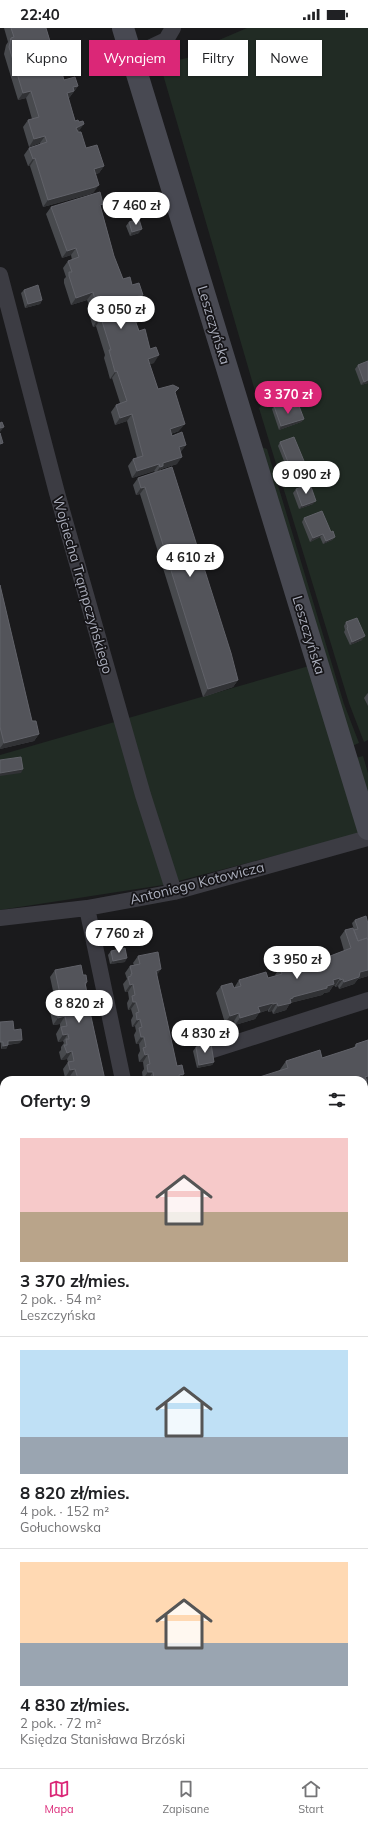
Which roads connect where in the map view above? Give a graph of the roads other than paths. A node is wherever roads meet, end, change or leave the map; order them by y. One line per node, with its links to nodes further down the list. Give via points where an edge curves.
1 (123, 28): 3 (street, Leszczyńska)
2 (173, 28): 4 (street)
3 (127, 40)
4 (166, 40)
5 (138, 76): 7 (street, Leszczyńska)
6 (0, 275): 9 (street, Wojciecha Trąmpczyńskiego, via 57,493 143,795)
7 (368, 830)
8 (368, 838): 9 (street, Antoniego Kotowicza)
9 (174, 892): 10 (street, Antoniego Kotowicza)
10 (87, 908): 11 (street, Antoniego Kotowicza); 14 (street)
11 (0, 918)
12 (368, 1000): 13 (street)
13 (213, 1050)
14 (122, 1076)

